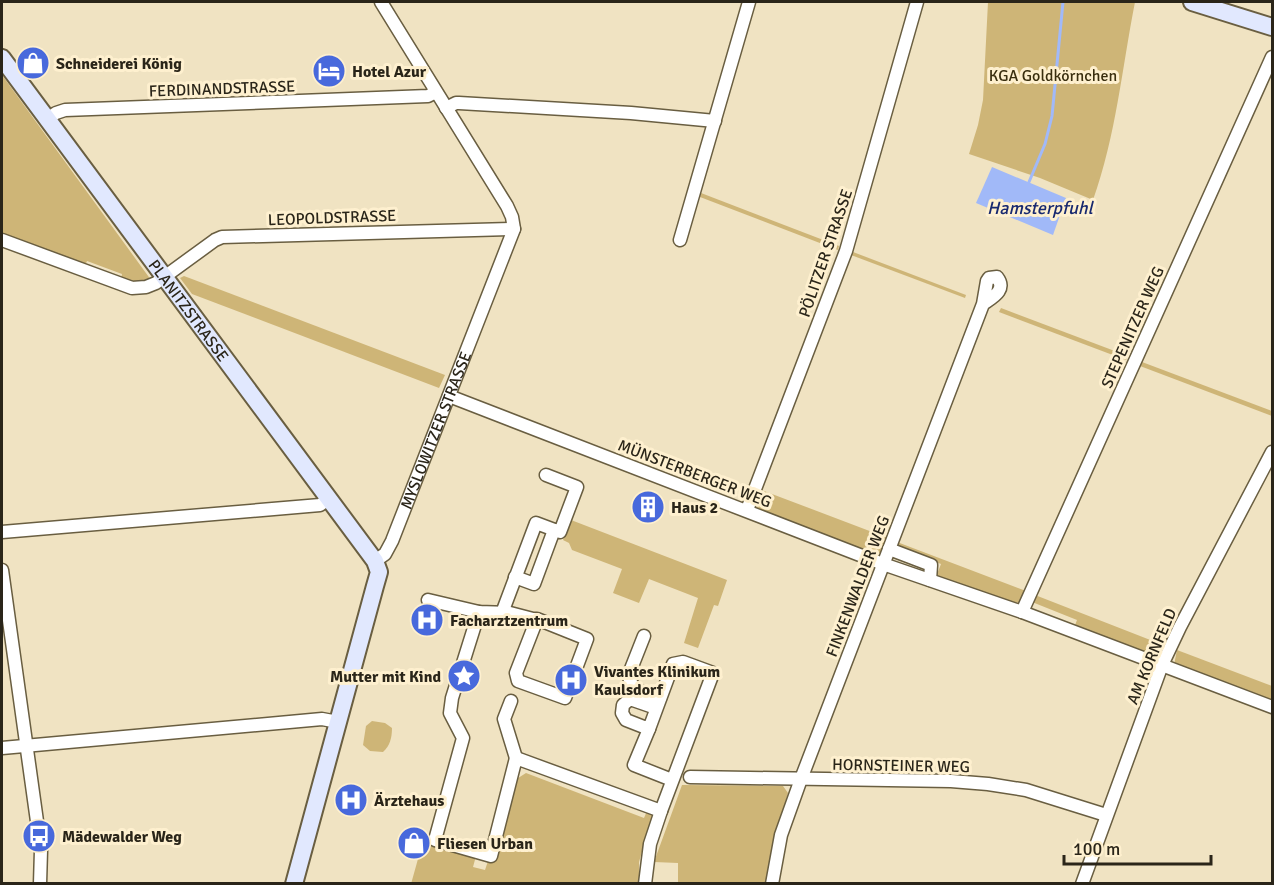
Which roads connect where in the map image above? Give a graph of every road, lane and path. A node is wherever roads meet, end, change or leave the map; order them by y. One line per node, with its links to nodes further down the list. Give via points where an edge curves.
1 (381, 2): 8 (street)
2 (749, 2): 11 (street)
3 (917, 2): 21 (street, PÖLITZER STRASSE, via 846,251)
4 (1192, 2): 5 (street)
5 (1272, 27)
6 (1272, 57): 32 (street, STEPENITZER WEG)
7 (2, 58): 10 (street, PLANITZSTRASSE)
8 (436, 92): 9 (street); 10 (street, FERDINANDSTRASSE, via 428,96 65,110)
9 (446, 108): 11 (street, via 459,103); 12 (street, via 507,206)
10 (47, 120): 15 (street, PLANITZSTRASSE)
11 (715, 121): 14 (street)
12 (514, 229): 15 (street, LEOPOLDSTRASSE, via 222,237); 17 (street, MYSLOWITZER STRASSE)
13 (2, 240): 15 (street, via 132,288 146,287)
14 (681, 240)
15 (164, 278): 20 (street, PLANITZSTRASSE)
16 (983, 304): 24 (street, FINKENWALDER WEG)
17 (449, 396): 21 (street, MÜNSTERBERGER WEG); 25 (street, MYSLOWITZER STRASSE, via 388,549)
18 (1272, 452): 36 (street, AM KORNFELD)
19 (546, 475): 22 (street, via 577,487 560,532)
20 (328, 499): 23 (street, via 320,505); 25 (street, PLANITZSTRASSE)
21 (747, 510): 26 (street, MÜNSTERBERGER WEG)
22 (554, 530): 28 (street, via 536,523); 28 (street, via 534,584)
23 (2, 532)
24 (889, 549): 26 (street, FINKENWALDER WEG); 29 (street, via 931,565)
25 (375, 561): 40 (street, via 379,572)
26 (883, 564): 29 (street, MÜNSTERBERGER WEG); 46 (street, FINKENWALDER WEG)
27 (2, 570): 42 (street)
28 (515, 577): 33 (street)
29 (930, 580): 32 (street, MÜNSTERBERGER WEG)
30 (428, 600): 31 (street)
31 (479, 612): 33 (street); 44 (street, via 452,698 450,713 464,738 435,840 491,856)
32 (1022, 612): 36 (street, MÜNSTERBERGER WEG)
33 (502, 613): 34 (street)
34 (537, 619): 37 (street, via 516,674); 37 (street, via 587,639 565,698)
35 (644, 636): 38 (street, via 629,680)
36 (1162, 665): 39 (street, MÜNSTERBERGER WEG); 49 (street, AM KORNFELD)
37 (518, 681): 44 (street, via 504,719)
38 (658, 703): 41 (street); 41 (street, via 633,699 622,707 626,720); 47 (street, via 674,664 683,662 712,673)
39 (1272, 707)
40 (338, 722): 42 (street, via 322,719); 51 (street)
41 (649, 729): 47 (street, via 634,765)
42 (27, 746): 43 (street); 50 (street, via 41,850)
43 (2, 748)
44 (516, 758): 48 (street)
45 (690, 777): 46 (street, HORNSTEINER WEG)
46 (801, 779): 49 (street, HORNSTEINER WEG, via 988,784 1046,795); 53 (street, FINKENWALDER WEG, via 781,835)
47 (672, 780): 48 (street)
48 (661, 810): 52 (street, via 650,844)
49 (1106, 815): 54 (street, AM KORNFELD)
50 (40, 884)
51 (294, 884)
52 (645, 884)
53 (772, 884)
54 (1082, 884)

